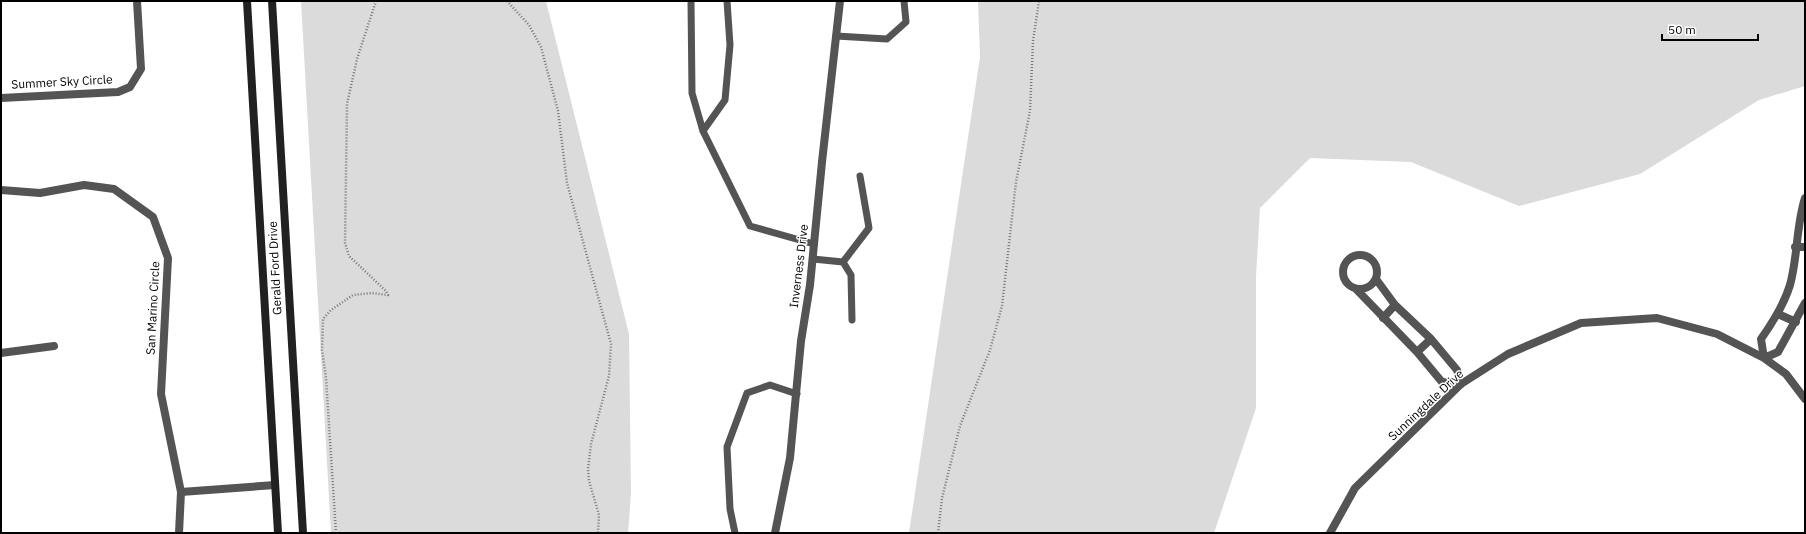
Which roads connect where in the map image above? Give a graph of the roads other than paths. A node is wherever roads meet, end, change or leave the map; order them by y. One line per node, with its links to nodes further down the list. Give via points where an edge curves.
1 (137, 1): 9 (street, Summer Sky Circle, via 141,69 130,87 118,92)
2 (247, 1): 35 (main road, Gerald Ford Drive)
3 (272, 1): 39 (main road, Gerald Ford Drive)
4 (691, 1): 10 (lane, via 692,93)
5 (727, 1): 10 (lane, via 730,45 725,100)
6 (840, 1): 8 (street, Inverness Drive)
7 (904, 1): 8 (lane, via 906,22 887,39)
8 (836, 36): 14 (street, Inverness Drive)
9 (1, 98)
10 (703, 131): 14 (lane, via 750,226)
11 (860, 176): 18 (lane, via 869,228)
12 (1, 190): 36 (street, San Marino Circle, via 40,192 84,185 114,189 153,217 168,258 161,394)
13 (1805, 198): 15 (street, via 1800,212)
14 (814, 244): 17 (street, Inverness Drive)
15 (1795, 247): 16 (street); 23 (street, via 1790,284)
16 (1805, 247)
17 (813, 259): 18 (lane); 33 (street, Inverness Drive, via 801,341)
18 (843, 262): 25 (lane, via 851,275)
19 (1376, 279): 20 (street, via 1367,288); 20 (street, via 1375,264 1370,258 1356,255 1344,265 1342,272 1344,280); 22 (street)
20 (1356, 289): 24 (street)
21 (1805, 303): 26 (street)
22 (1395, 305): 24 (street); 27 (street)
23 (1778, 314): 26 (street); 31 (street, via 1761,339)
24 (1383, 318): 29 (street)
25 (852, 320)
26 (1796, 322): 31 (street, via 1778,352)
27 (1431, 339): 29 (street); 32 (street, via 1457,370)
28 (54, 346): 30 (street)
29 (1417, 352): 32 (street, via 1442,382)
30 (1, 353)
31 (1764, 358): 32 (street, Sunningdale Drive, via 1718,334 1657,318 1581,323 1508,354); 34 (street, Sunningdale Drive, via 1786,374)
32 (1461, 384): 42 (street, Sunningdale Drive, via 1355,488)
33 (797, 394): 40 (lane, via 770,385 747,393 727,447 730,509); 41 (street, Inverness Drive, via 790,458)
34 (1805, 399)
35 (275, 485): 36 (street); 38 (main road, Gerald Ford Drive)
36 (181, 492): 37 (street, San Marino Circle)
37 (179, 533)
38 (278, 533)
39 (303, 533)
40 (735, 533)
41 (775, 533)
42 (1330, 533)

